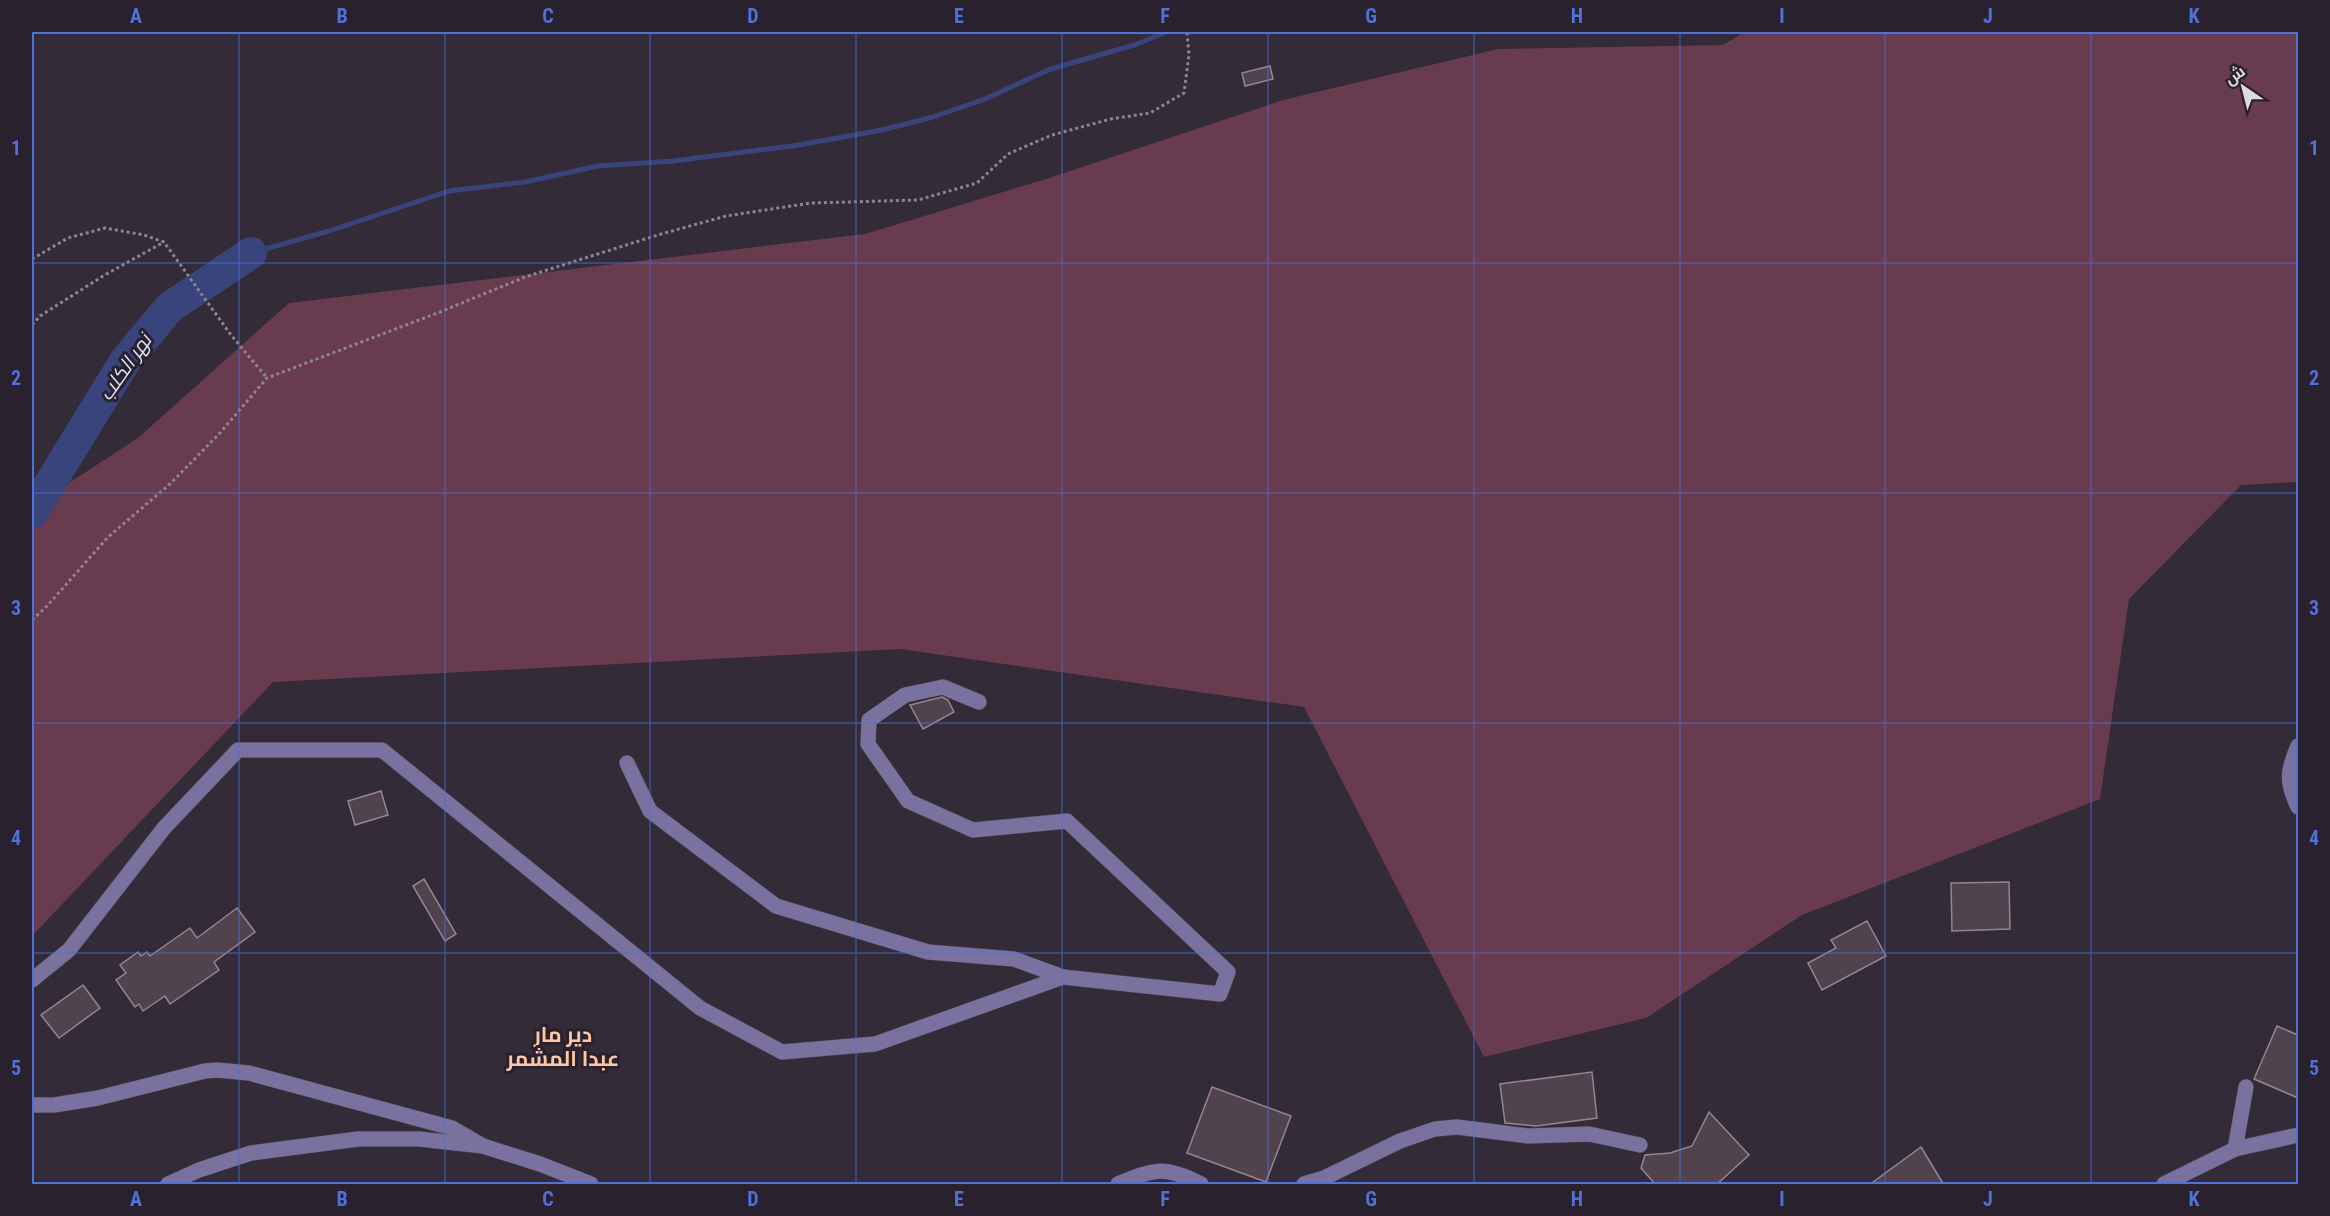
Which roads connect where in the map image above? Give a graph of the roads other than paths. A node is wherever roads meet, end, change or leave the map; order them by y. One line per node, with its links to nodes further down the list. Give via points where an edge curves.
1 (979, 702): 5 (street, via 943,687 905,694 869,720 868,744 908,801 973,830 1067,821 1228,972 1220,994)
2 (2298, 746): 4 (street, via 2289,774)
3 (627, 763): 5 (street, via 650,811 776,906 928,952 1014,959)
4 (2298, 807)
5 (1062, 977): 6 (street, via 875,1044 782,1052 700,1008 382,750 238,750 164,828 69,950)
6 (32, 980)
7 (2246, 1087): 12 (street)
8 (32, 1105): 11 (street, via 98,1098 205,1071 228,1071 249,1073 452,1128)
9 (2298, 1136): 12 (street)
10 (1640, 1145): 17 (street, via 1589,1134 1528,1136 1457,1127 1435,1129)
11 (483, 1146): 13 (street, via 419,1139 358,1139 250,1153); 14 (street)
12 (2235, 1149): 18 (street)
13 (168, 1185)
14 (591, 1185)
15 (1118, 1185): 16 (street, via 1157,1170)
16 (1201, 1185)
17 (1304, 1185)
18 (2164, 1185)

